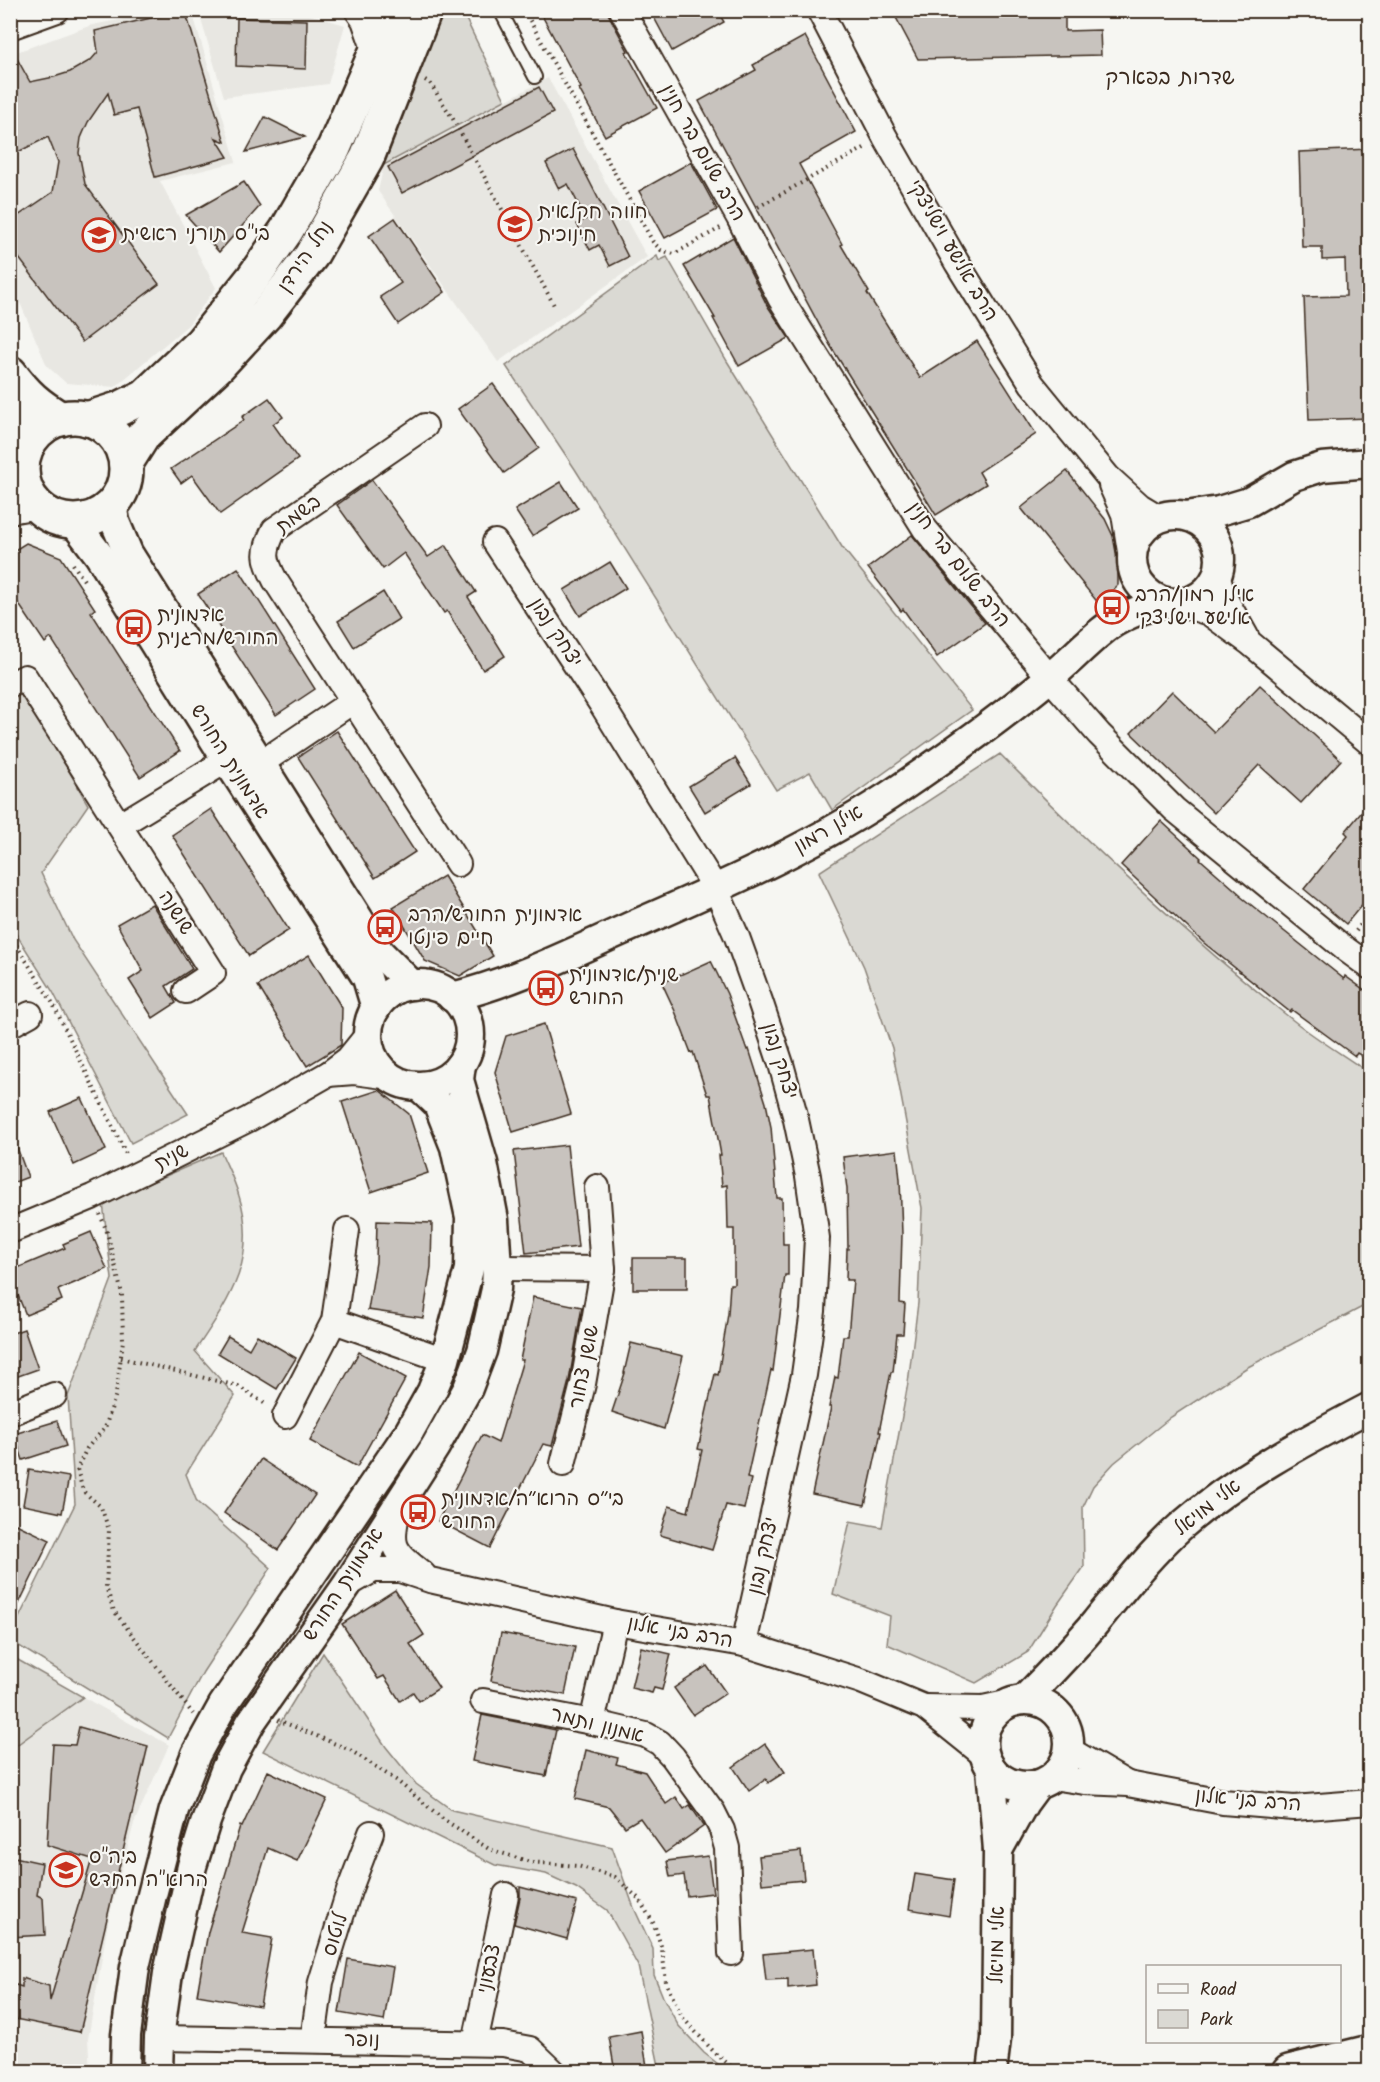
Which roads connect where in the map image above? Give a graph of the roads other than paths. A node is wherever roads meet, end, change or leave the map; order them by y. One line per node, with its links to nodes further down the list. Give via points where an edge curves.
1 (57, 10): 8 (street)
2 (357, 10): 9 (street)
3 (391, 10): 9 (main road, נחל הירדן, via 386,29)
4 (425, 10): 9 (main road, נחל הירדן)
5 (500, 10): 10 (lane)
6 (622, 10): 30 (street, הרב שלום בר חנין, via 780,298 925,529)
7 (819, 10): 18 (street, הרב אלישע וישליצקי, via 957,263 1032,384)
8 (10, 27)
9 (389, 62): 13 (main road, נחל הירדן, via 286,231 201,343 145,396 121,408); 15 (main road, נחל הירדן, via 368,158 311,256 266,314 218,366 142,436)
10 (535, 77)
11 (10, 373): 13 (main road, via 39,406)
12 (10, 412): 17 (main road)
13 (74, 419): 15 (main road, via 101,424 113,435); 17 (main road, via 49,424 37,432)
14 (424, 426): 32 (street, בשמת, via 274,530 267,544 266,563 275,580)
15 (126, 463): 20 (main road, via 124,482)
16 (1370, 463): 19 (street, via 1322,467 1294,476)
17 (20, 467): 21 (main road, via 28,492)
18 (1108, 477): 22 (street, הרב אלישע וישליצקי, via 1140,506); 26 (street, הרב אלישע וישליצקי, via 1124,514)
19 (1249, 502): 22 (street, via 1219,511); 25 (street, via 1232,528)
20 (112, 504): 23 (main road, via 91,518); 35 (street, אדמונית החורש, via 128,553)
21 (24, 509): 23 (main road)
22 (1173, 517): 25 (street, via 1199,521 1209,530 1216,541); 26 (street, via 1149,524 1140,534 1133,545)
23 (73, 521): 34 (street, אדמונית החורש, via 99,555)
24 (495, 542): 38 (street, יצחק נבון)
25 (1219, 564): 27 (street, via 1203,595 1192,601); 29 (street, via 1223,595)
26 (1132, 565): 27 (street, via 1139,585 1150,596); 28 (street, אילן רמון, via 1122,601)
27 (1171, 603): 28 (street, אילן רמון, via 1132,612); 29 (street, via 1209,613)
28 (1104, 629): 30 (street, אילן רמון)
29 (1250, 643): 33 (street)
30 (1050, 678): 38 (street, אילן רמון, via 902,787 822,837); 39 (street, הרב שלום בר חנין, via 1174,809)
31 (10, 685): 36 (street, שושנה, via 25,677)
32 (353, 702): 35 (street); 37 (street, בשמת)
33 (1370, 743)
34 (227, 760): 36 (street); 44 (street, אדמונית החורש, via 367,978)
35 (261, 763): 41 (street, אדמונית החורש, via 380,953)
36 (120, 825): 42 (street, שושנה, via 213,973)
37 (458, 864)
38 (716, 889): 40 (street, אילן רמון); 66 (street, יצחק נבון, via 781,1064 806,1166 817,1238 804,1375)
39 (1370, 967)
40 (520, 975): 43 (street, אילן רמון); 45 (street, אילן רמון, via 495,996)
41 (412, 985): 43 (street, via 437,988); 44 (street, via 392,993)
42 (186, 991)
43 (452, 997): 45 (street, via 464,1011)
44 (373, 1021): 47 (street, שנית, via 348,1059); 48 (street, via 374,1057)
45 (470, 1028): 46 (street, via 469,1047)
46 (461, 1064): 49 (street, via 443,1080); 53 (street, אדמונית החורש, via 459,1080 483,1163 494,1220)
47 (328, 1074): 48 (street, שנית, via 354,1072); 52 (street, שנית, via 137,1175)
48 (391, 1077): 49 (street)
49 (420, 1087): 56 (street, אדמונית החורש, via 438,1104 455,1147 470,1217 470,1269)
50 (597, 1187): 54 (street, שושן צחור)
51 (347, 1230): 55 (street)
52 (10, 1231)
53 (497, 1268): 54 (street); 62 (street, אדמונית החורש, via 482,1351 468,1388)
54 (603, 1269): 61 (street, שושן צחור, via 583,1384)
55 (334, 1321): 56 (street); 60 (street)
56 (445, 1360): 87 (street, אדמונית החורש, via 409,1432 223,1705 196,1754 174,1810 135,1967)
57 (54, 1395): 59 (street)
58 (1370, 1407): 67 (street, אלי מויאל, via 1292,1448 1180,1527)
59 (10, 1413)
60 (285, 1416)
61 (563, 1464)
62 (402, 1495): 63 (street, הרב בני אלון, via 393,1542 399,1555); 64 (street, אדמונית החורש)
63 (430, 1580): 64 (street, הרב בני אלון, via 400,1570 373,1570); 65 (street, הרב בני אלון)
64 (347, 1585): 82 (street, אדמונית החורש, via 258,1712 226,1768 192,1866 168,1973)
65 (615, 1622): 66 (street, הרב בני אלון); 72 (street)
66 (744, 1644): 70 (street, הרב בני אלון, via 861,1681)
67 (1076, 1646): 69 (street, אלי מויאל); 71 (street, אלי מויאל, via 1062,1694)
68 (483, 1701): 72 (street, אמנון ותמר)
69 (1018, 1701): 70 (street, הרב בני אלון, via 983,1708); 71 (street, via 1046,1705); 74 (street, via 1000,1708 987,1724 983,1743)
70 (924, 1707): 74 (street, הרב בני אלון)
71 (1062, 1720): 73 (street)
72 (592, 1722): 81 (street, אמנון ותמר, via 646,1735 660,1743 713,1812 727,1848)
73 (1068, 1749): 75 (street, via 1065,1761); 76 (street, הרב בני אלון)
74 (988, 1762): 75 (street, via 1012,1784 1024,1786); 79 (street, אלי מויאל)
75 (1045, 1781): 76 (street, הרב בני אלון); 79 (street, אלי מויאל, via 1024,1803)
76 (1128, 1784): 77 (street, הרב בני אלון, via 1223,1802 1294,1808)
77 (1370, 1802)
78 (371, 1833): 83 (street, לוטוס, via 321,1982)
79 (998, 1850): 84 (street, אלי מויאל)
80 (506, 1895): 85 (street, צבעוני)
81 (731, 1953)
82 (159, 2038): 83 (street, נופר); 88 (street, אדמונית החורש)
83 (313, 2040): 85 (street, נופר)
84 (996, 2040): 90 (street, אלי מויאל); 91 (street, אלי מויאל)
85 (476, 2043): 89 (street, נופר, via 530,2049)
86 (1370, 2052): 92 (main road)
87 (124, 2072)
88 (158, 2072)
89 (554, 2072)
90 (992, 2072)
91 (1008, 2072)
92 (1289, 2072)

